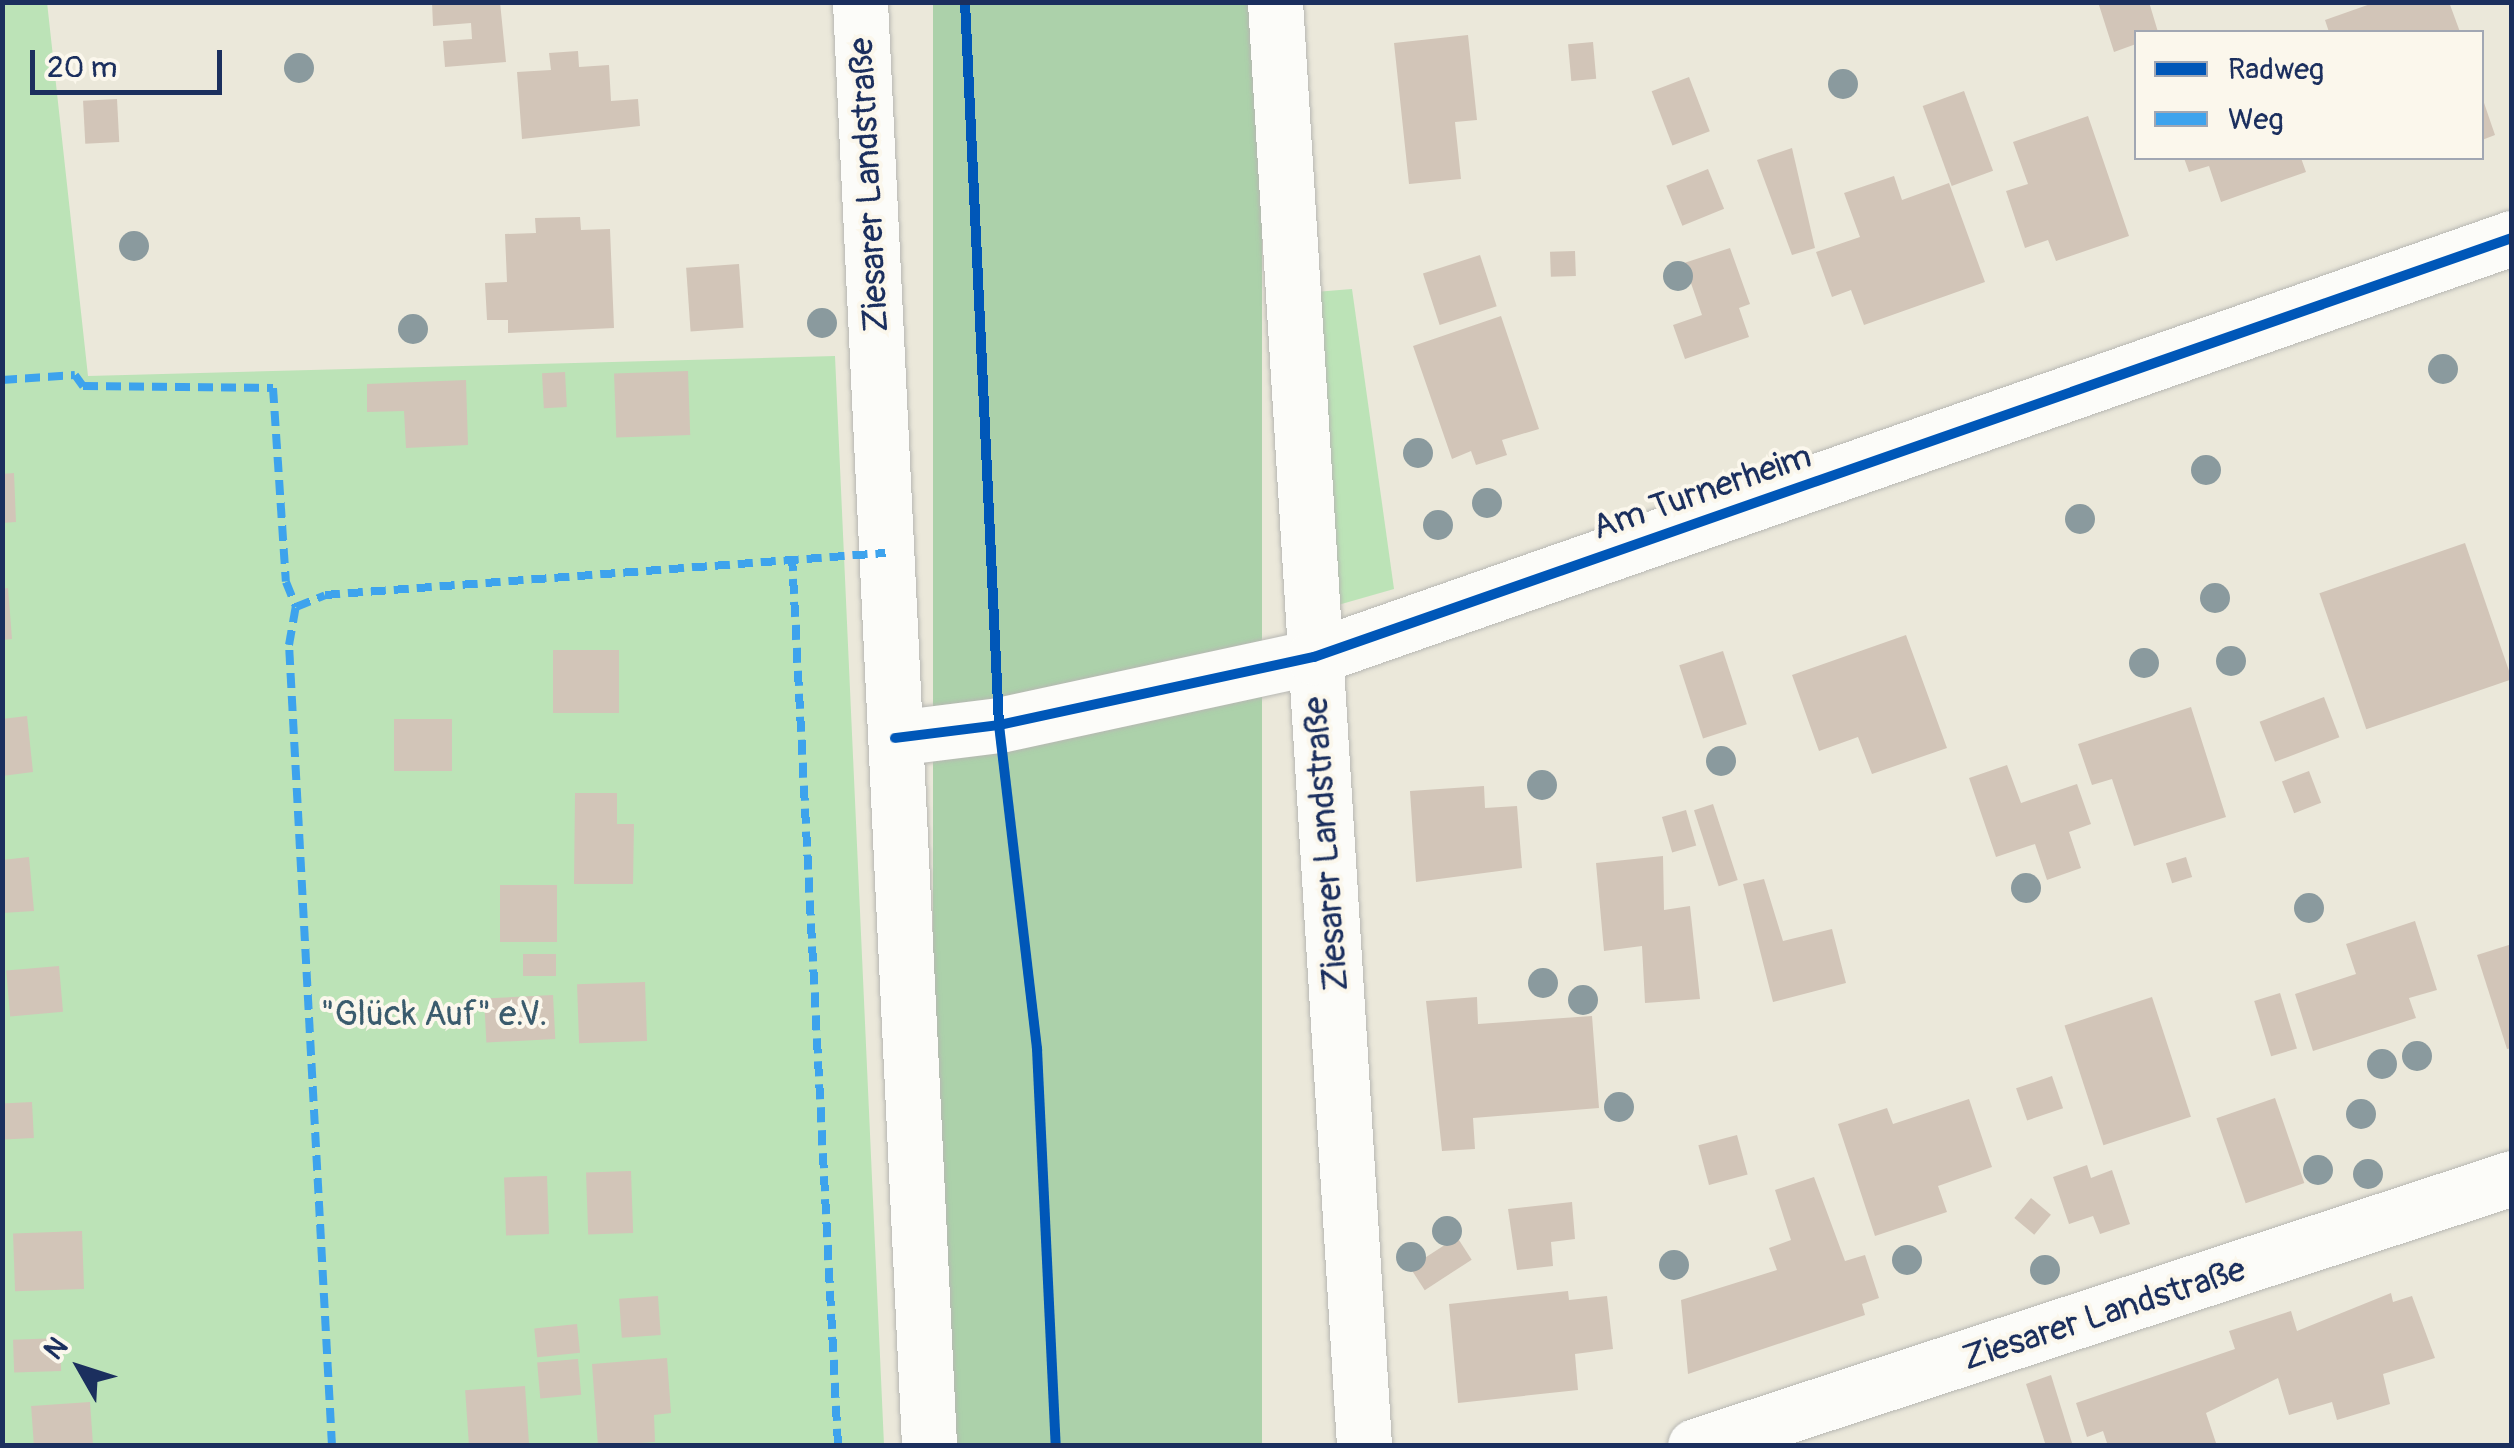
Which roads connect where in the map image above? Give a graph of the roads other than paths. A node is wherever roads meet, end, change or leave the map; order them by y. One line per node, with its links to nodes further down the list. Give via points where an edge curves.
1 (860, 2): 5 (street, Ziesarer Landstraße)
2 (1275, 2): 4 (street, Ziesarer Landstraße)
3 (2512, 238): 4 (street, Am Turnerheim)
4 (1314, 657): 5 (street, Am Turnerheim, via 999,725); 8 (street, Ziesarer Landstraße)
5 (895, 738): 7 (street, Ziesarer Landstraße)
6 (2512, 1178): 9 (street, Ziesarer Landstraße)
7 (929, 1446)
8 (1364, 1446)
9 (1695, 1446)

